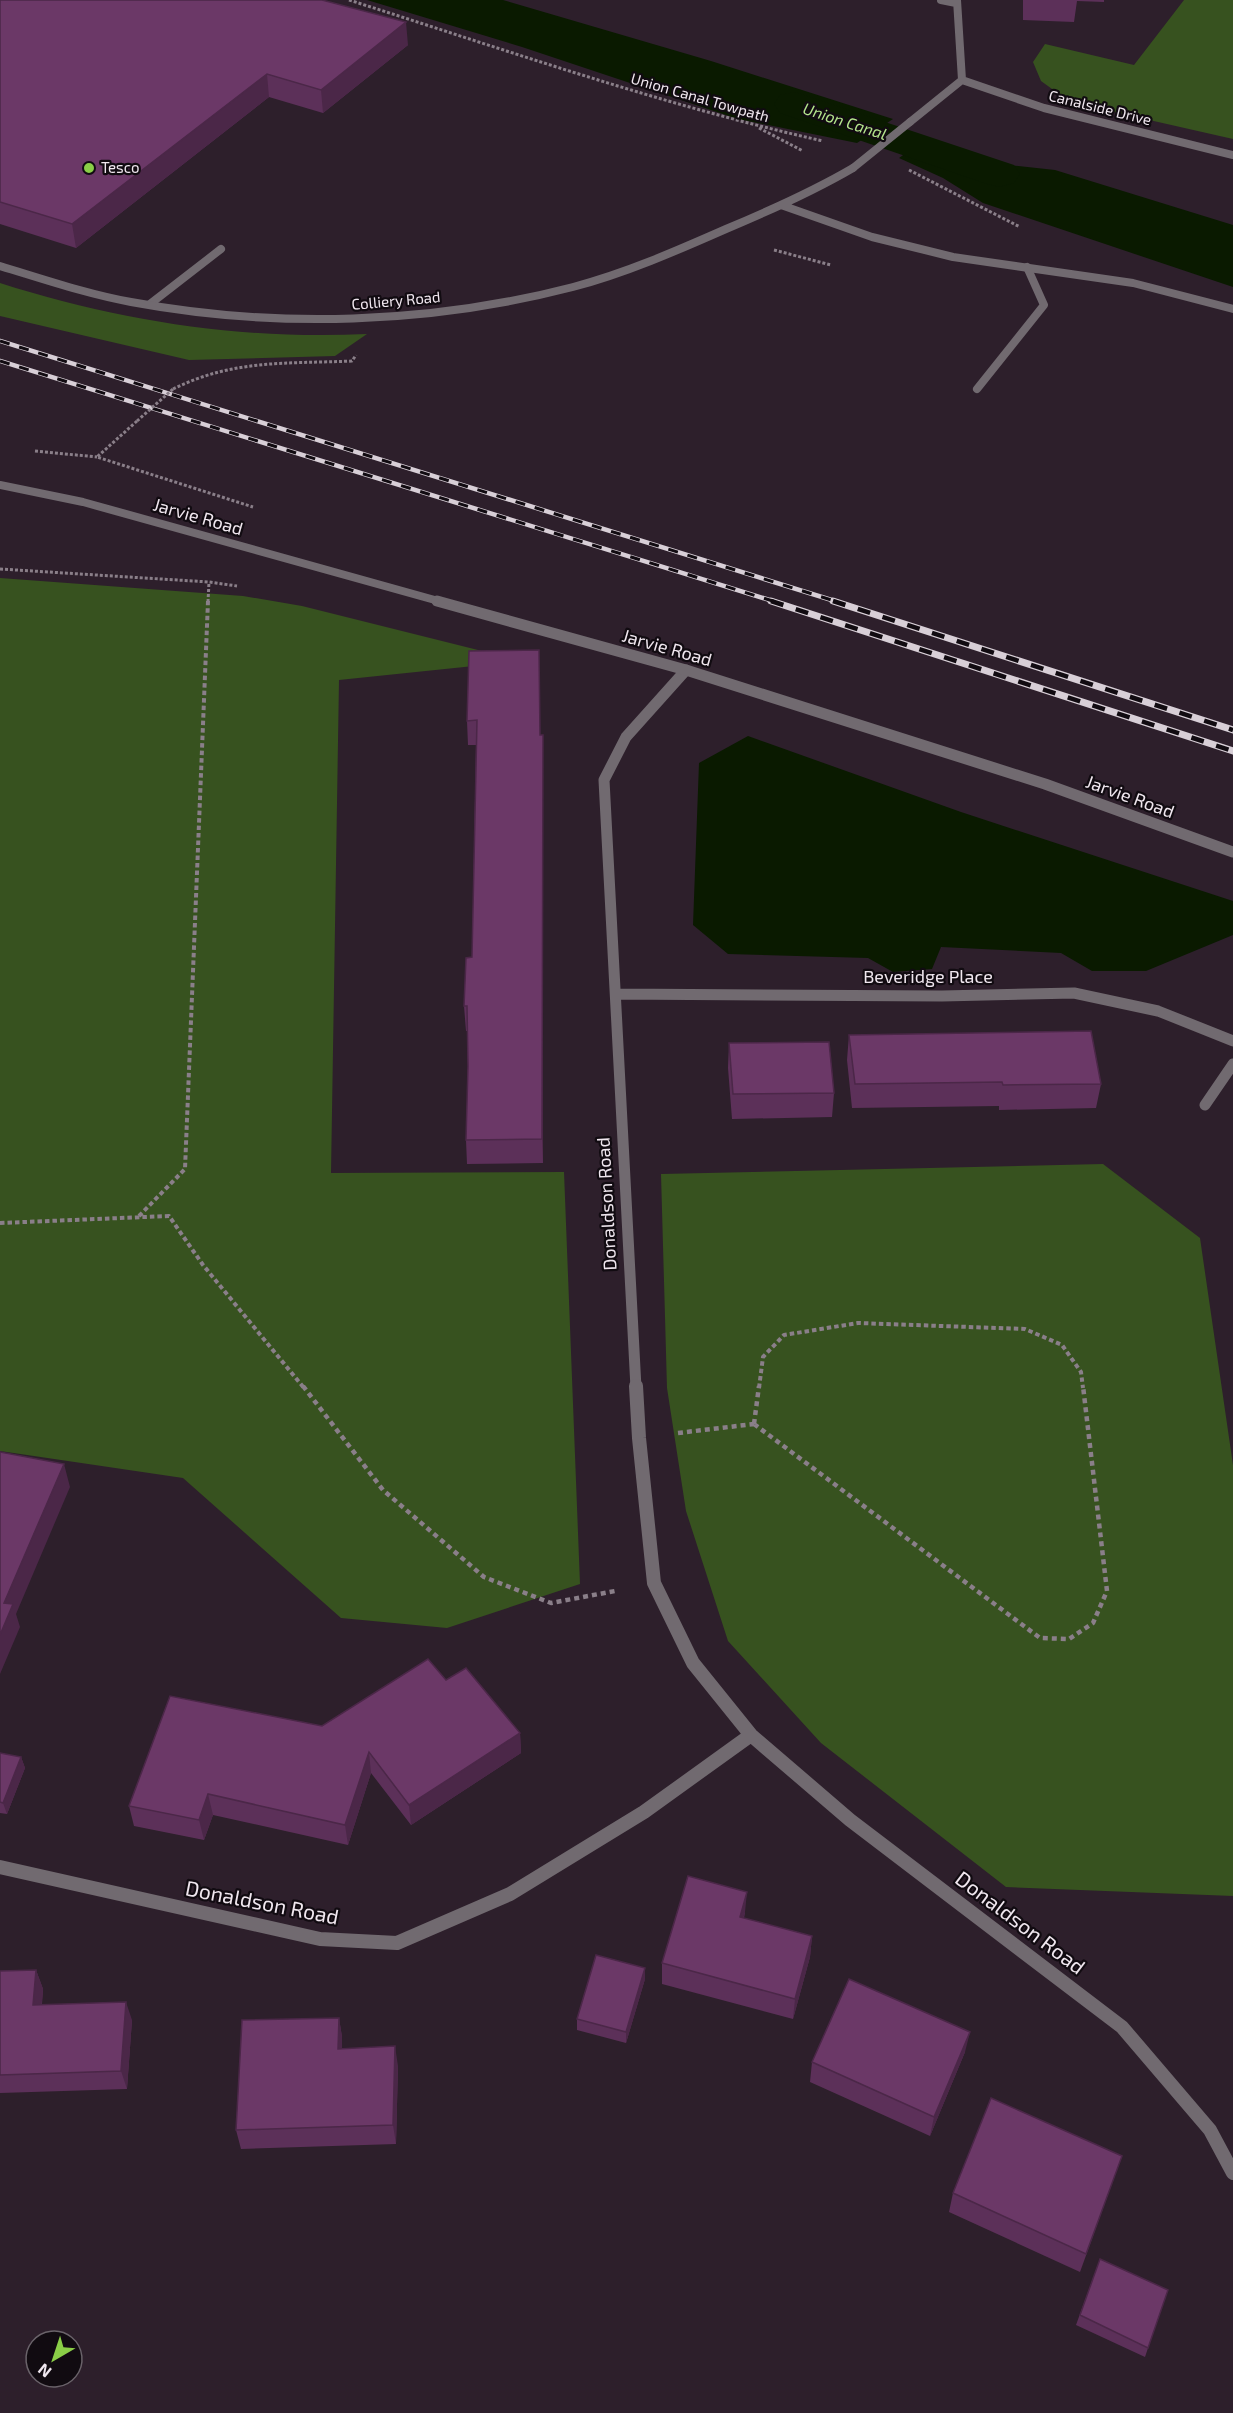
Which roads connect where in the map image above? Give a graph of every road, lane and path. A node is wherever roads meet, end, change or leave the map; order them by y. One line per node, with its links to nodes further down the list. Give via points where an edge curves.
1 (349, 0): 5 (path, Union Canal Towpath)
2 (941, 0): 3 (street)
3 (957, 2): 4 (street)
4 (962, 80): 7 (street, Canalside Drive, via 1044,108); 9 (street, Colliery Road, bridge)
5 (755, 126): 6 (path, Union Canal Towpath); 9 (path)
6 (825, 141)
7 (1233, 155)
8 (909, 169): 11 (path)
9 (850, 170): 10 (street, Colliery Road)
10 (781, 205): 14 (street, via 872,237 953,257); 15 (street, Colliery Road, via 647,263 573,287 463,309 341,319 234,315)
11 (1029, 231)
12 (221, 249): 15 (street)
13 (0, 266): 15 (street, Colliery Road)
14 (1027, 267): 16 (street, via 1133,283); 18 (street, via 1044,305)
15 (150, 304)
16 (1233, 309)
17 (357, 352): 19 (path, bridge, via 352,361 262,363 193,377)
18 (976, 389)
19 (137, 421)
20 (28, 451): 21 (path)
21 (96, 457)
22 (0, 485): 24 (street, Jarvie Road, via 83,502)
23 (209, 582): 30 (path, via 185,1169)
24 (686, 670): 25 (street, Jarvie Road, via 1044,784); 26 (street, Donaldson Road, via 626,737 604,780)
25 (1233, 852)
26 (616, 994): 27 (street, Beveridge Place, via 1074,993 1158,1011); 33 (street, Donaldson Road)
27 (1233, 1041)
28 (1233, 1064): 29 (street)
29 (1205, 1105)
30 (138, 1217): 31 (path); 34 (path, via 169,1216 203,1265 383,1490 484,1577 551,1603)
31 (0, 1223)
32 (753, 1424): 32 (path, via 763,1357 784,1335 858,1323 1024,1329 1062,1344 1081,1372 1107,1591 1093,1623 1069,1639 1040,1638); 33 (path)
33 (639, 1438): 34 (street, Donaldson Road)
34 (654, 1583): 35 (street, Donaldson Road, via 693,1664)
35 (751, 1735): 36 (street, Donaldson Road, via 644,1812 510,1894 397,1943 321,1939); 37 (street, Donaldson Road, via 850,1820 1122,2027 1210,2130)
36 (0, 1867)
37 (1233, 2173)

